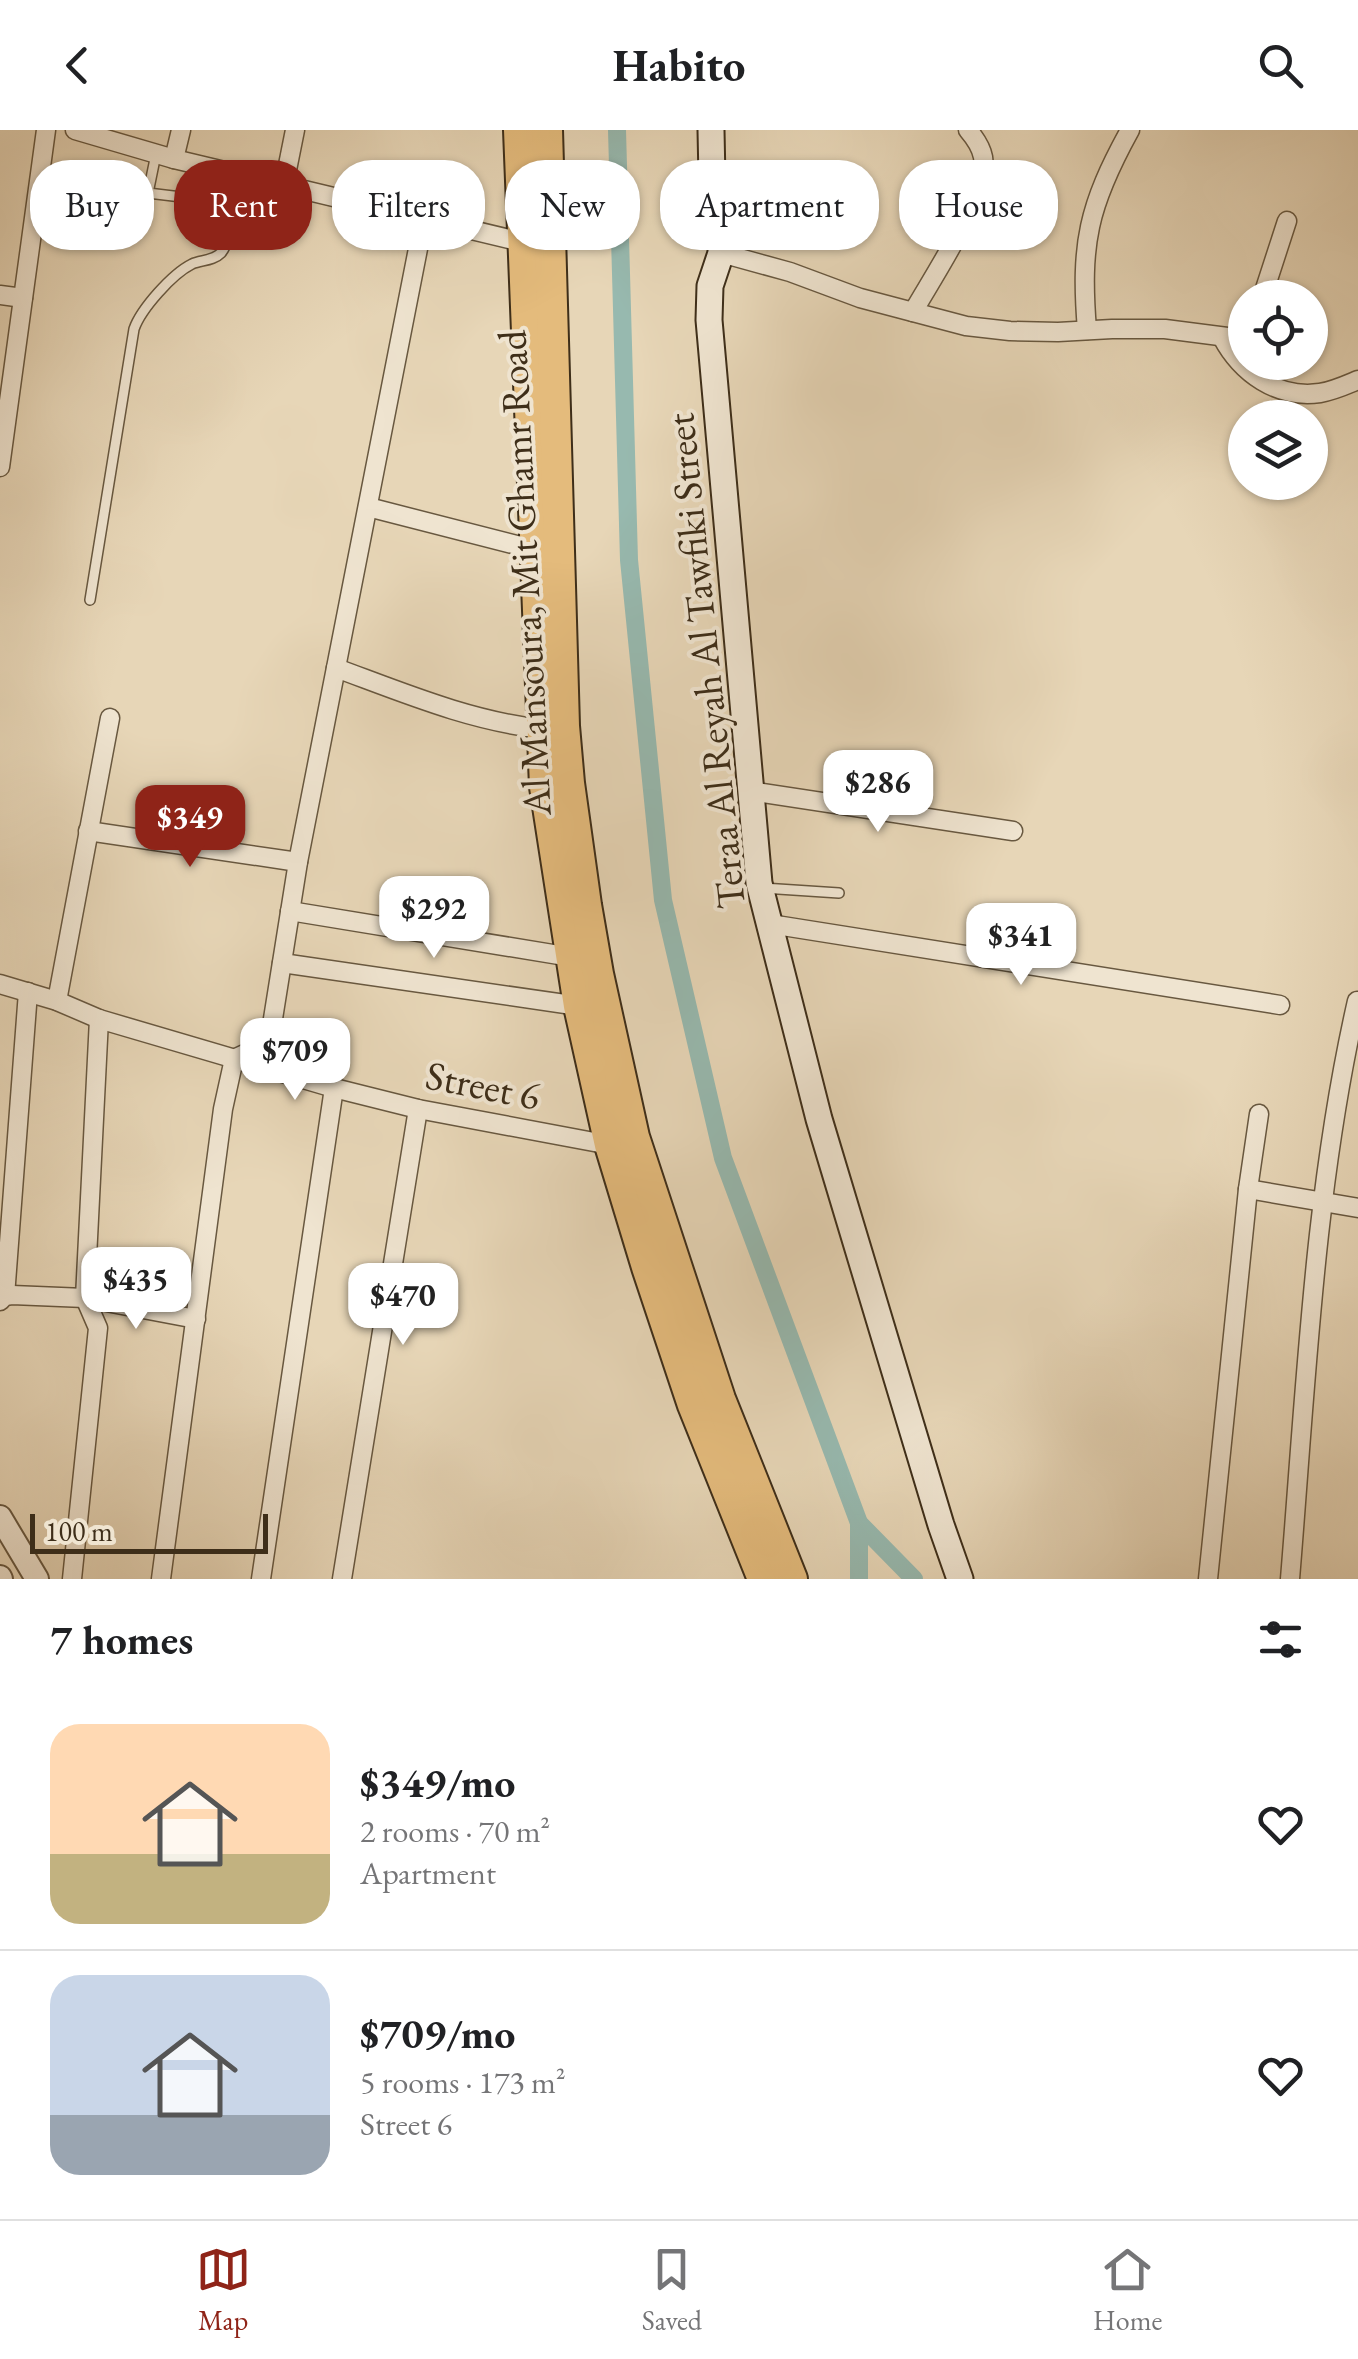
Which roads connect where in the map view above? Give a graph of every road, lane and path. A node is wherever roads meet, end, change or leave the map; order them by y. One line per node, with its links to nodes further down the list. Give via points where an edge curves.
1 (46, 130): 22 (street)
2 (75, 130): 10 (street)
3 (181, 130): 10 (street)
4 (295, 130): 12 (street)
5 (519, 130): 13 (highway, Al Mansoura, Mit Ghamr Road)
6 (546, 130): 57 (highway, Al Mansoura, Mit Ghamr Road, via 569,783)
7 (711, 130): 19 (main road, Teraa Al Reyah Al Tawfiki Street)
8 (968, 130): 23 (street, via 983,155 982,174 968,215)
9 (1130, 130): 24 (street, via 1101,186 1085,248)
10 (165, 156): 11 (street); 14 (lane)
11 (181, 160)
12 (289, 160)
13 (520, 160)
14 (154, 180)
15 (154, 194): 31 (lane, via 223,202 231,220 220,254 182,271 137,322)
16 (1287, 221): 20 (street)
17 (418, 250): 29 (street)
18 (522, 250): 30 (highway, Al Mansoura, Mit Ghamr Road)
19 (721, 253): 23 (street); 35 (main road, Teraa Al Reyah Al Tawfiki Street, via 710,286 709,320)
20 (1268, 280)
21 (0, 295): 22 (street)
22 (23, 298): 28 (street)
23 (913, 312): 24 (street, via 966,326)
24 (1087, 330): 25 (street)
25 (1222, 337): 26 (street); 27 (street, via 1244,369 1275,388 1319,393)
26 (1228, 337)
27 (1358, 380)
28 (0, 467)
29 (368, 507): 30 (street); 32 (street)
30 (536, 550): 34 (highway, Al Mansoura, Mit Ghamr Road)
31 (90, 600)
32 (336, 668): 34 (street, via 462,714); 38 (street)
33 (110, 718): 36 (street)
34 (542, 729): 43 (highway, Al Mansoura, Mit Ghamr Road)
35 (750, 791): 37 (street); 39 (main road, Teraa Al Reyah Al Tawfiki Street)
36 (88, 831): 38 (street); 48 (street)
37 (1013, 831)
38 (298, 862): 41 (street)
39 (760, 888): 40 (lane); 42 (main road, Teraa Al Reyah Al Tawfiki Street)
40 (838, 894)
41 (290, 911): 43 (street); 44 (street)
42 (770, 924): 49 (street); 72 (main road, Teraa Al Reyah Al Tawfiki Street, via 819,1119)
43 (570, 957): 50 (highway, Al Mansoura, Mit Ghamr Road)
44 (282, 963): 50 (street); 53 (street, via 266,1044)
45 (0, 984): 46 (street, Street 6)
46 (28, 992): 48 (street, Street 6); 62 (street)
47 (1358, 997): 52 (street); 59 (street)
48 (58, 1002): 51 (street, Street 6)
49 (1280, 1005)
50 (579, 1006): 57 (highway, Al Mansoura, Mit Ghamr Road)
51 (99, 1019): 53 (street, Street 6); 61 (street)
52 (1358, 1023)
53 (234, 1059): 54 (street, Street 6); 63 (street)
54 (334, 1088): 55 (street, Street 6); 68 (street)
55 (418, 1109): 57 (street, Street 6); 69 (street)
56 (1259, 1114): 58 (street)
57 (622, 1141): 70 (highway, Al Mansoura, Mit Ghamr Road, via 648,1267 693,1405); 71 (highway, Al Mansoura, Mit Ghamr Road)
58 (1248, 1189): 59 (street); 73 (street)
59 (1323, 1202): 60 (street); 74 (street)
60 (1358, 1208)
61 (85, 1298): 62 (street); 63 (street); 66 (street, via 98,1328)
62 (2, 1299)
63 (196, 1319): 67 (street)
64 (0, 1517): 65 (street)
65 (37, 1579)
66 (72, 1579)
67 (161, 1579)
68 (260, 1579)
69 (342, 1579)
70 (763, 1579)
71 (792, 1579)
72 (960, 1579)
73 (1208, 1579)
74 (1290, 1579)

